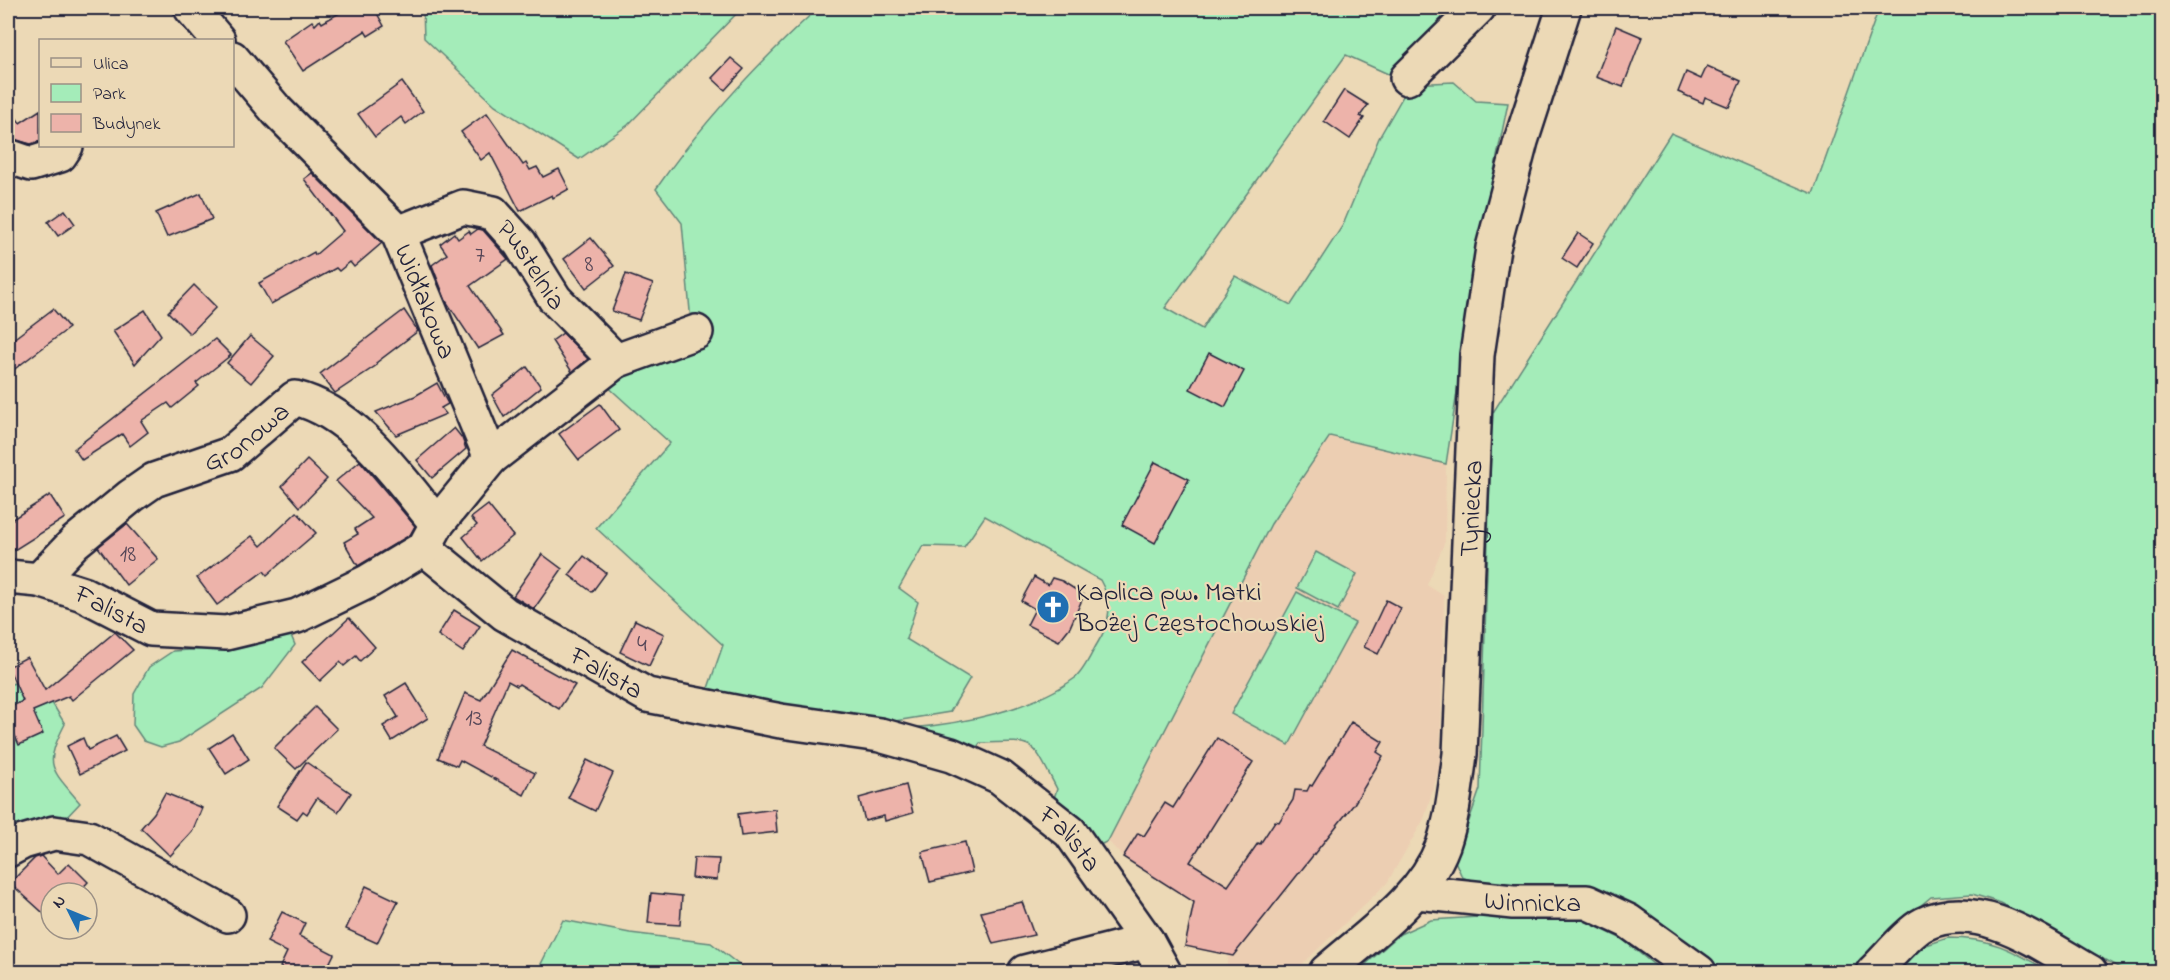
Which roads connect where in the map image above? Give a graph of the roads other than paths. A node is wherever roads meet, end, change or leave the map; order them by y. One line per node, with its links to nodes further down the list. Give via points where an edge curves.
1 (190, 8): 4 (street)
2 (1478, 8): 6 (street)
3 (1564, 8): 16 (street, Tyniecka, via 1521,141 1493,248 1477,355 1460,754 1442,846)
4 (217, 39)
5 (234, 60): 9 (street, Widłakowa, via 277,111)
6 (1407, 78)
7 (65, 147): 8 (street, via 60,155 31,164)
8 (8, 156)
9 (398, 233): 11 (street, Pustelnia, via 463,207 494,213 520,243 555,299); 12 (street, Widłakowa)
10 (696, 332): 11 (street)
11 (616, 361): 12 (street)
12 (491, 458): 13 (street)
13 (430, 536): 14 (street, Falista, via 369,581 297,616 226,633 151,629 83,594); 14 (street, Gronowa, via 372,445 314,403 295,398 230,454 170,473 130,496); 18 (street, Falista, via 505,614 648,695 781,721 880,735 951,755 1000,777 1070,832)
14 (23, 579)
15 (8, 850): 17 (street, via 54,833 89,838)
16 (1417, 892): 21 (street, Tyniecka); 22 (street, Winnicka, via 1513,902 1587,902 1628,921)
17 (228, 915)
18 (1147, 941): 19 (street); 20 (street, Falista)
19 (1025, 972)
20 (1164, 972)
21 (1326, 972)
22 (1699, 972)
23 (1873, 972): 24 (street, via 1922,925 1967,914 2007,926)
24 (2090, 972)

